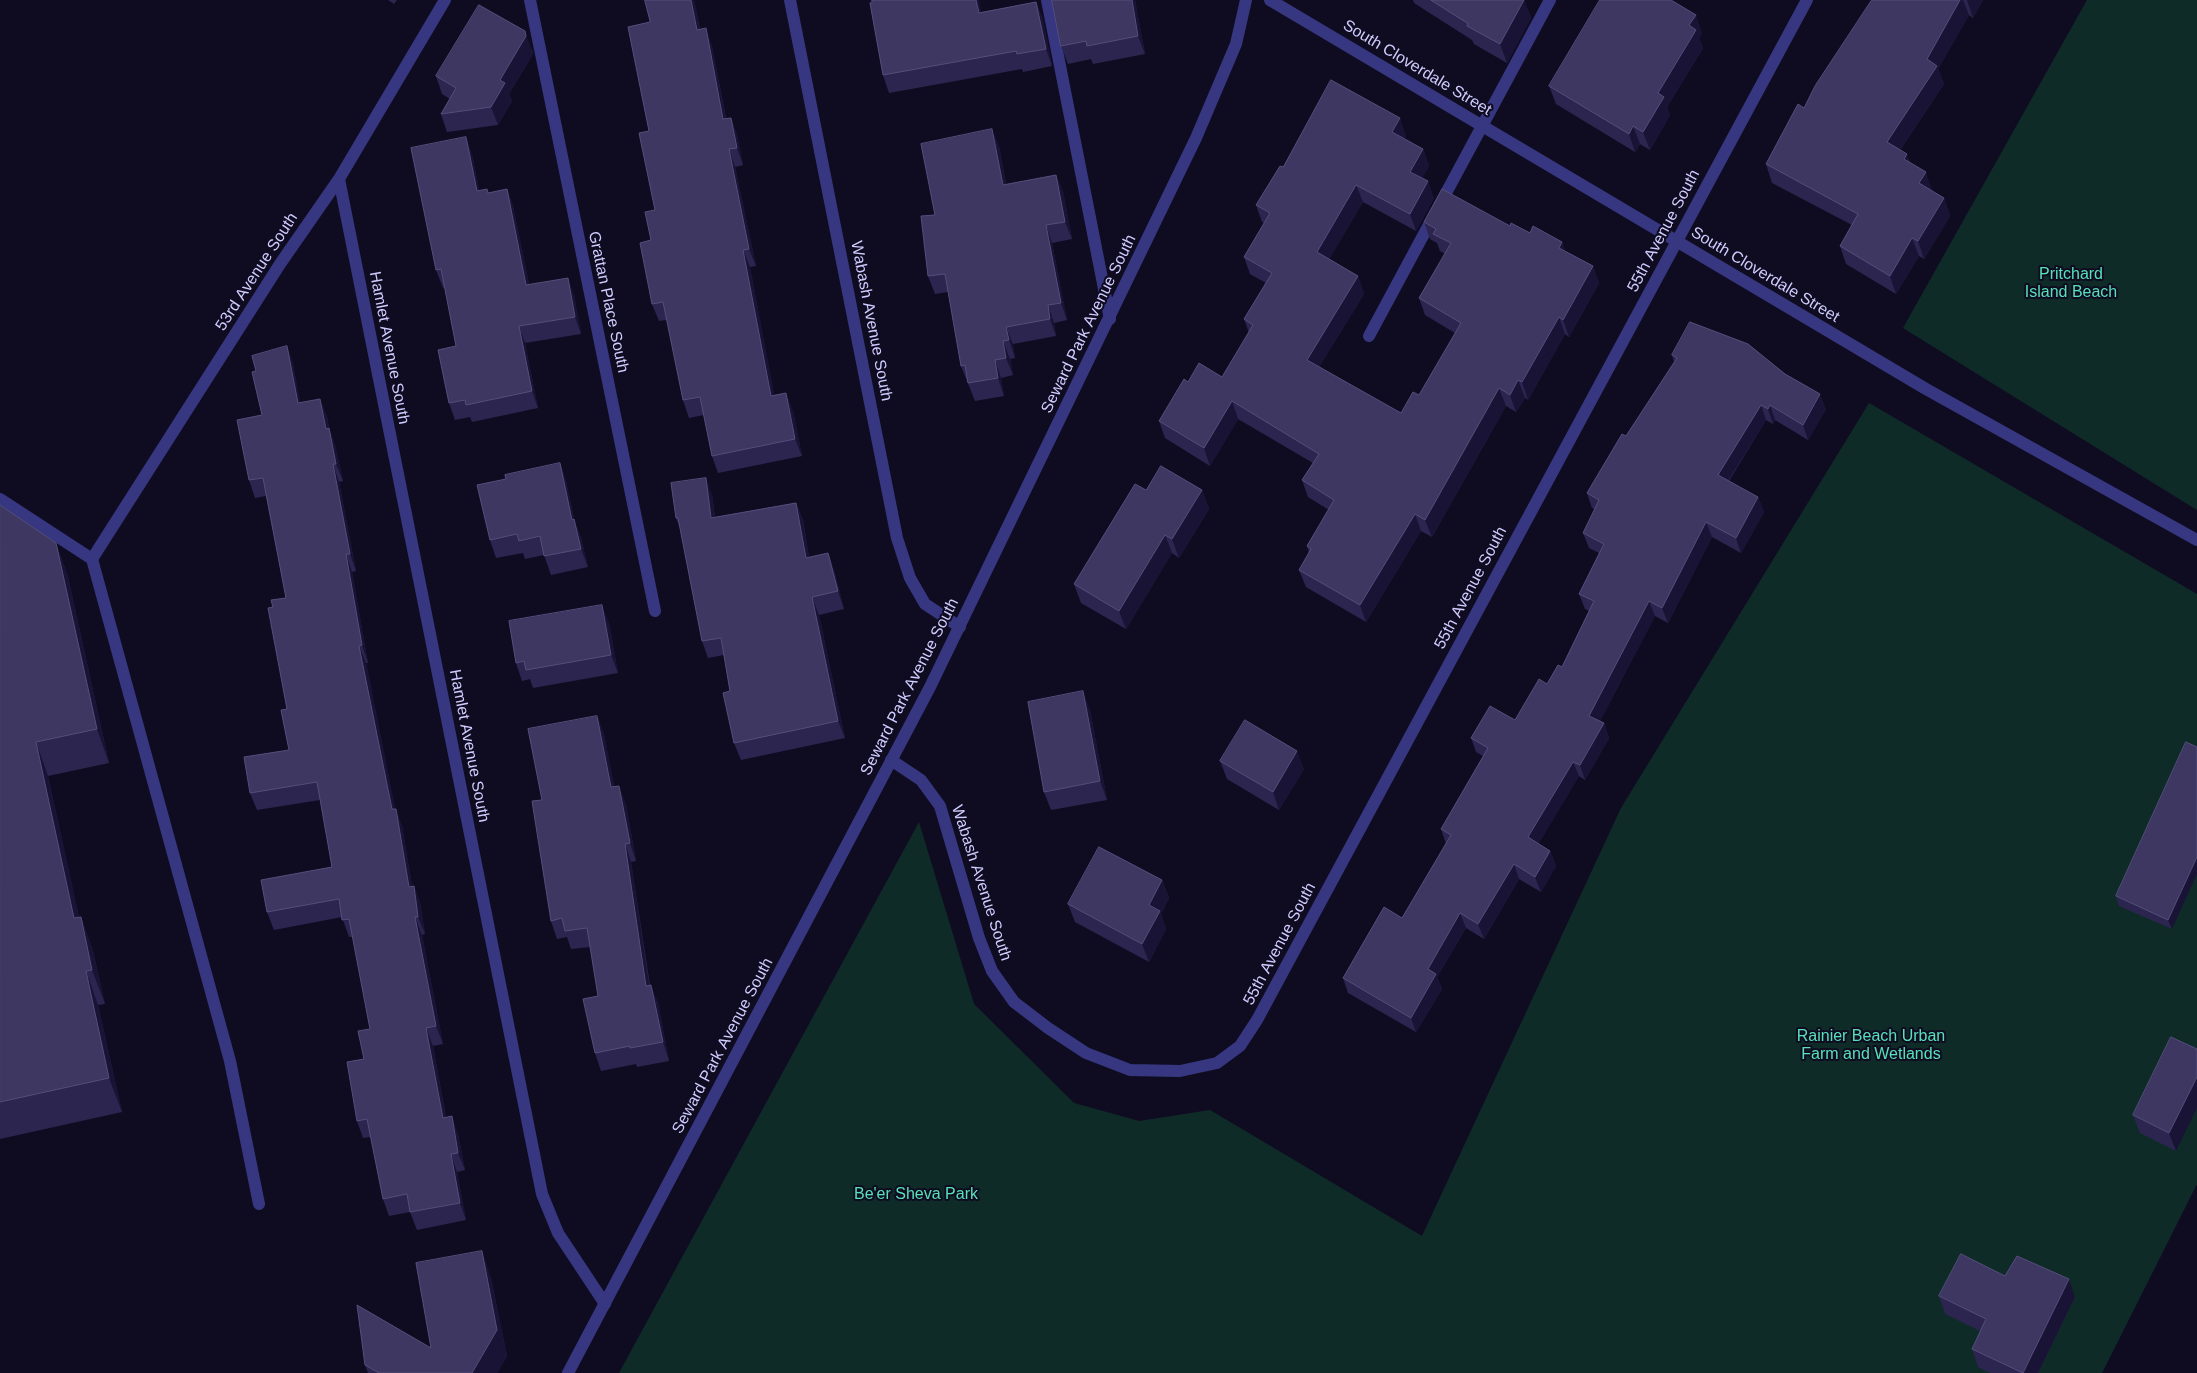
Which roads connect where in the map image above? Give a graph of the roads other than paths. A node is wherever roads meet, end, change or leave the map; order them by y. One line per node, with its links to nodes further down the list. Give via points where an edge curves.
1 (445, 0): 10 (street, 53rd Avenue South)
2 (530, 0): 17 (street, Grattan Place South)
3 (790, 0): 18 (street, Wabash Avenue South, via 898,538 910,578 926,604)
4 (1047, 0): 12 (street)
5 (1246, 0): 12 (street, Seward Park Avenue South, via 1236,44)
6 (1270, 0): 9 (street, South Cloverdale Street)
7 (1550, 0): 9 (street)
8 (1808, 0): 11 (street, 55th Avenue South)
9 (1482, 126): 11 (street, South Cloverdale Street); 13 (street)
10 (339, 179): 16 (street, 53rd Avenue South, via 280,264); 22 (street, Hamlet Avenue South, via 542,1194 558,1233)
11 (1676, 241): 15 (street, South Cloverdale Street, via 1926,390); 20 (street, 55th Avenue South, via 1267,1003 1240,1046 1217,1063 1180,1071 1130,1070)
12 (1110, 319): 18 (street, Seward Park Avenue South)
13 (1369, 336)
14 (0, 499): 16 (street)
15 (2197, 540)
16 (92, 559): 21 (street, via 230,1061)
17 (655, 611)
18 (960, 627): 19 (street, Seward Park Avenue South)
19 (891, 760): 20 (street, Wabash Avenue South, via 921,780 940,806 992,971 1014,1002); 22 (street, Seward Park Avenue South)
20 (1086, 1053)
21 (259, 1204)
22 (605, 1304): 23 (street, Seward Park Avenue South)
23 (568, 1373)

